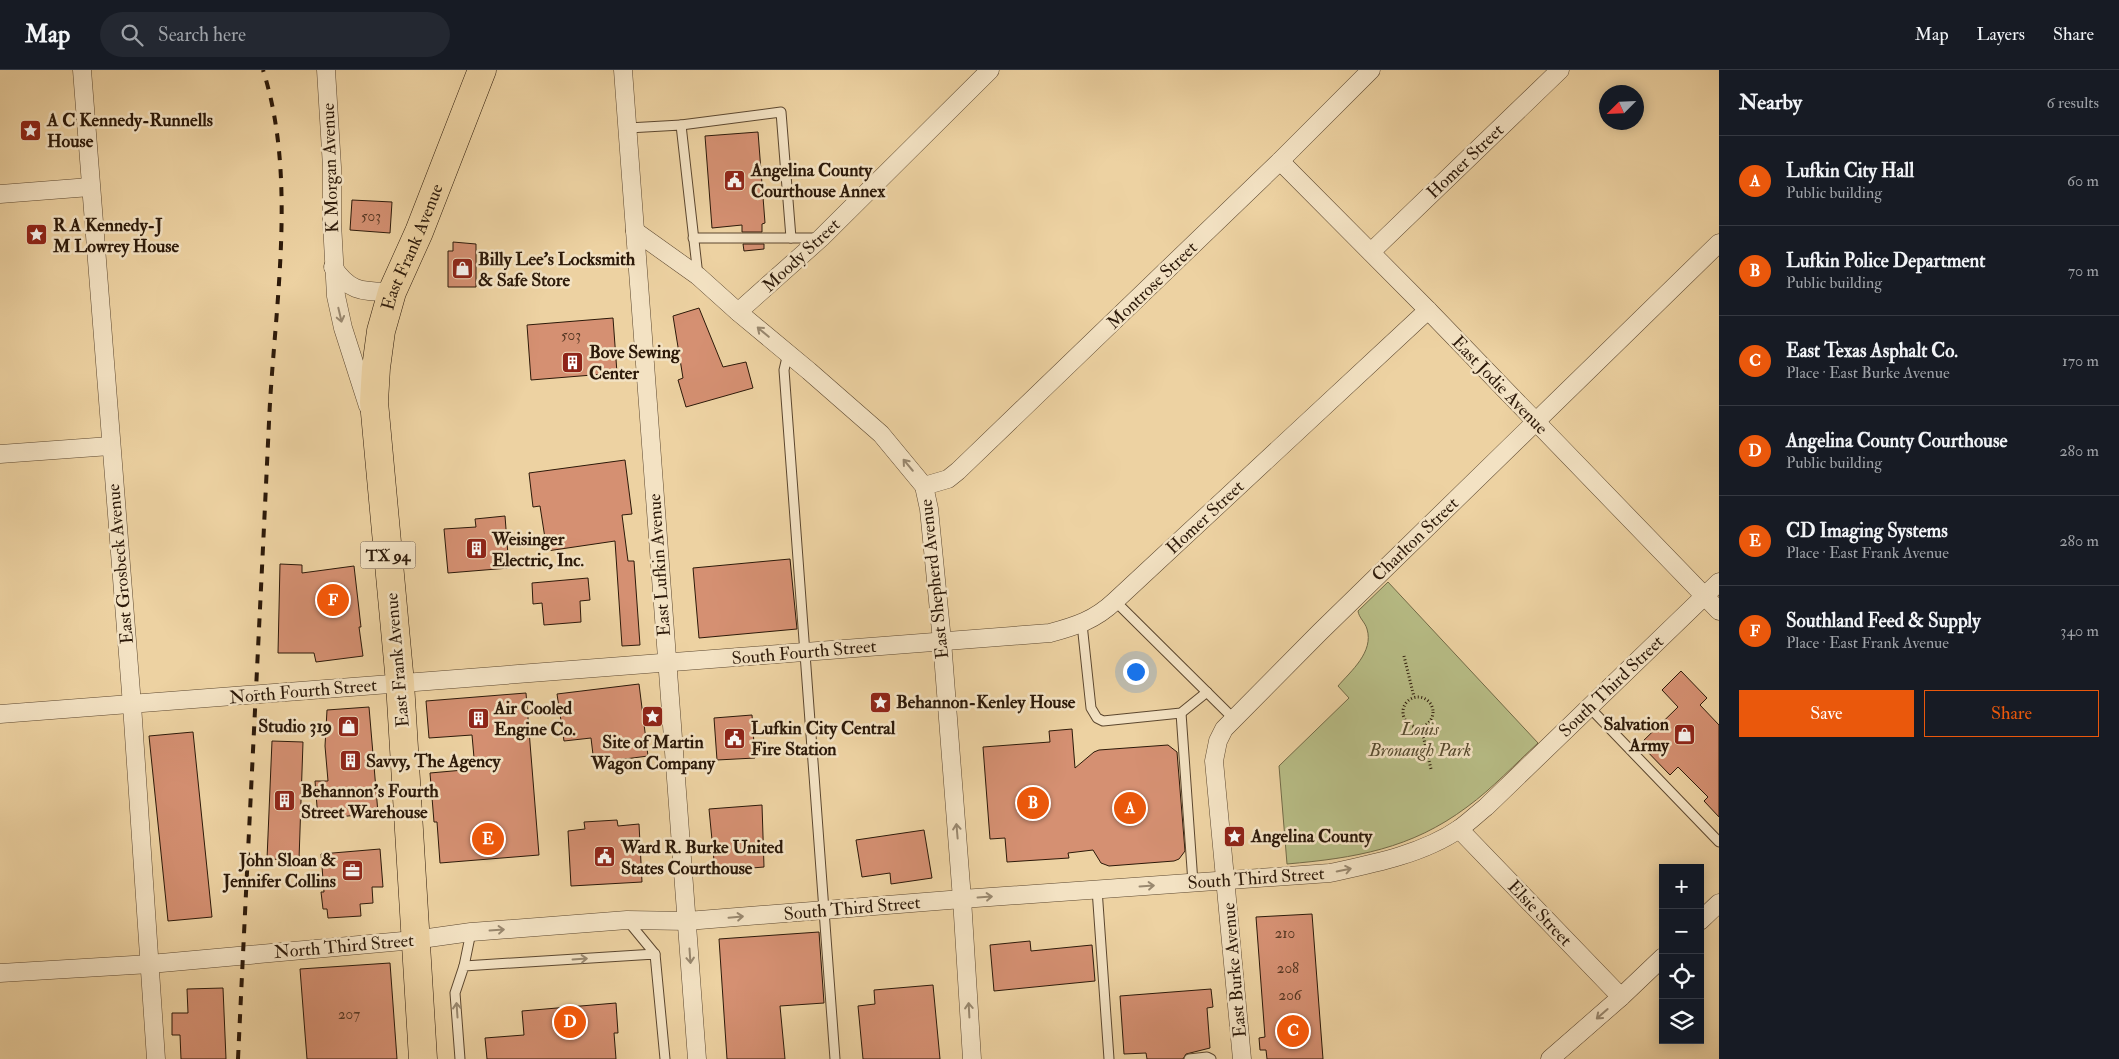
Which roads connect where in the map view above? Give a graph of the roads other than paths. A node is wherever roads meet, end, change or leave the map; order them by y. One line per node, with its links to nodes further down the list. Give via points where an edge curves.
1 (82, 70): 11 (street, East Grosbeck Avenue)
2 (326, 70): 19 (street, K Morgan Avenue, via 332,167)
3 (482, 70): 21 (main road, East Frank Avenue / TX 94)
4 (623, 70): 9 (street, East Lufkin Avenue)
5 (990, 70): 16 (street, Moody Street)
6 (1371, 70): 10 (street, Montrose Street)
7 (1560, 70): 18 (street, Homer Street)
8 (681, 125): 9 (lane); 14 (lane); 15 (lane, via 781,112)
9 (628, 128): 13 (street, East Lufkin Avenue)
10 (1280, 161): 18 (street, East Jodie Avenue); 29 (street, Montrose Street, via 958,471 948,479)
11 (90, 187): 12 (street); 27 (street, East Grosbeck Avenue)
12 (0, 194)
13 (635, 231): 20 (street, East Shepherd Avenue); 37 (street, East Lufkin Avenue)
14 (693, 238): 15 (lane); 20 (lane)
15 (791, 238): 16 (lane)
16 (822, 238): 23 (street, Moody Street)
17 (1719, 243): 25 (street, Charlton Street)
18 (1370, 252): 22 (street, East Jodie Avenue)
19 (333, 267): 21 (street, via 348,286); 26 (street, K Morgan Avenue, one-way to 26, via 343,328)
20 (698, 276): 23 (street, East Shepherd Avenue)
21 (392, 292): 26 (main road, East Frank Avenue / TX 94, via 381,331 376,368 374,402)
22 (1428, 310): 25 (street, East Jodie Avenue); 32 (street, Homer Street)
23 (738, 312): 24 (street, East Shepherd Avenue, one-way to 23)
24 (788, 353): 29 (street, East Shepherd Avenue, one-way to 24, via 881,434); 36 (lane, via 784,370)
25 (1534, 422): 31 (street, East Jodie Avenue); 44 (street, Charlton Street)
26 (378, 438): 38 (main road, East Frank Avenue / TX 94)
27 (110, 446): 28 (street); 40 (street, East Grosbeck Avenue)
28 (0, 454)
29 (924, 486): 35 (street, East Shepherd Avenue)
30 (1719, 582): 31 (street, South Third Street)
31 (1704, 596): 33 (street, East Jodie Avenue); 41 (street, South Third Street)
32 (1115, 601): 34 (street, Homer Street); 39 (lane)
33 (1719, 611)
34 (1082, 624): 35 (street, Homer Street, via 1050,633); 42 (lane, via 1091,708 1097,718 1107,722)
35 (942, 641): 36 (street, South Fourth Street); 50 (street, East Shepherd Avenue, one-way to 35)
36 (803, 652): 37 (street, South Fourth Street); 52 (lane)
37 (666, 664): 38 (street, North Fourth Street); 55 (street, East Lufkin Avenue)
38 (400, 683): 40 (street, North Fourth Street); 57 (main road, East Frank Avenue / TX 94)
39 (1207, 692): 42 (lane); 44 (lane)
40 (132, 705): 43 (street, North Fourth Street); 60 (street, East Grosbeck Avenue)
41 (1589, 707): 45 (street, South Third Street); 46 (lane)
42 (1180, 713): 48 (lane)
43 (0, 714)
44 (1234, 719): 47 (street, Charlton Street, via 1218,741 1214,761)
45 (1459, 829): 47 (street, South Third Street, one-way to 45, via 1330,873 1407,854); 63 (street, Elsie Street)
46 (1719, 842)
47 (1226, 880): 48 (street, South Third Street); 74 (street, East Burke Avenue)
48 (1194, 883): 49 (street, South Third Street, one-way to 48)
49 (1097, 889): 50 (street, South Third Street, one-way to 49); 71 (lane)
50 (962, 898): 52 (street, South Third Street); 70 (street, East Shepherd Avenue, one-way to 50)
51 (1719, 903): 53 (street)
52 (823, 910): 55 (street, South Third Street, one-way to 52); 69 (lane)
53 (1704, 917)
54 (627, 920): 55 (street, North Third Street); 56 (street, North Third Street, one-way to 54); 58 (lane)
55 (687, 921): 68 (street, East Lufkin Avenue, one-way to 68)
56 (472, 932): 57 (street, North Third Street); 61 (lane)
57 (414, 940): 60 (street, North Third Street); 65 (main road, East Frank Avenue / TX 94)
58 (655, 954): 61 (lane, one-way to 58); 67 (lane)
59 (1659, 961): 63 (street)
60 (150, 964): 62 (street, North Third Street); 64 (street, East Grosbeck Avenue)
61 (464, 966): 66 (lane, one-way to 61, via 455,993)
62 (0, 973)
63 (1621, 997): 75 (street, one-way to 75)
64 (156, 1059)
65 (423, 1059)
66 (460, 1059)
67 (664, 1059)
68 (697, 1059)
69 (835, 1059)
70 (972, 1059)
71 (1109, 1059)
72 (1189, 1059): 73 (lane)
73 (1211, 1059)
74 (1242, 1059)
75 (1550, 1059)

